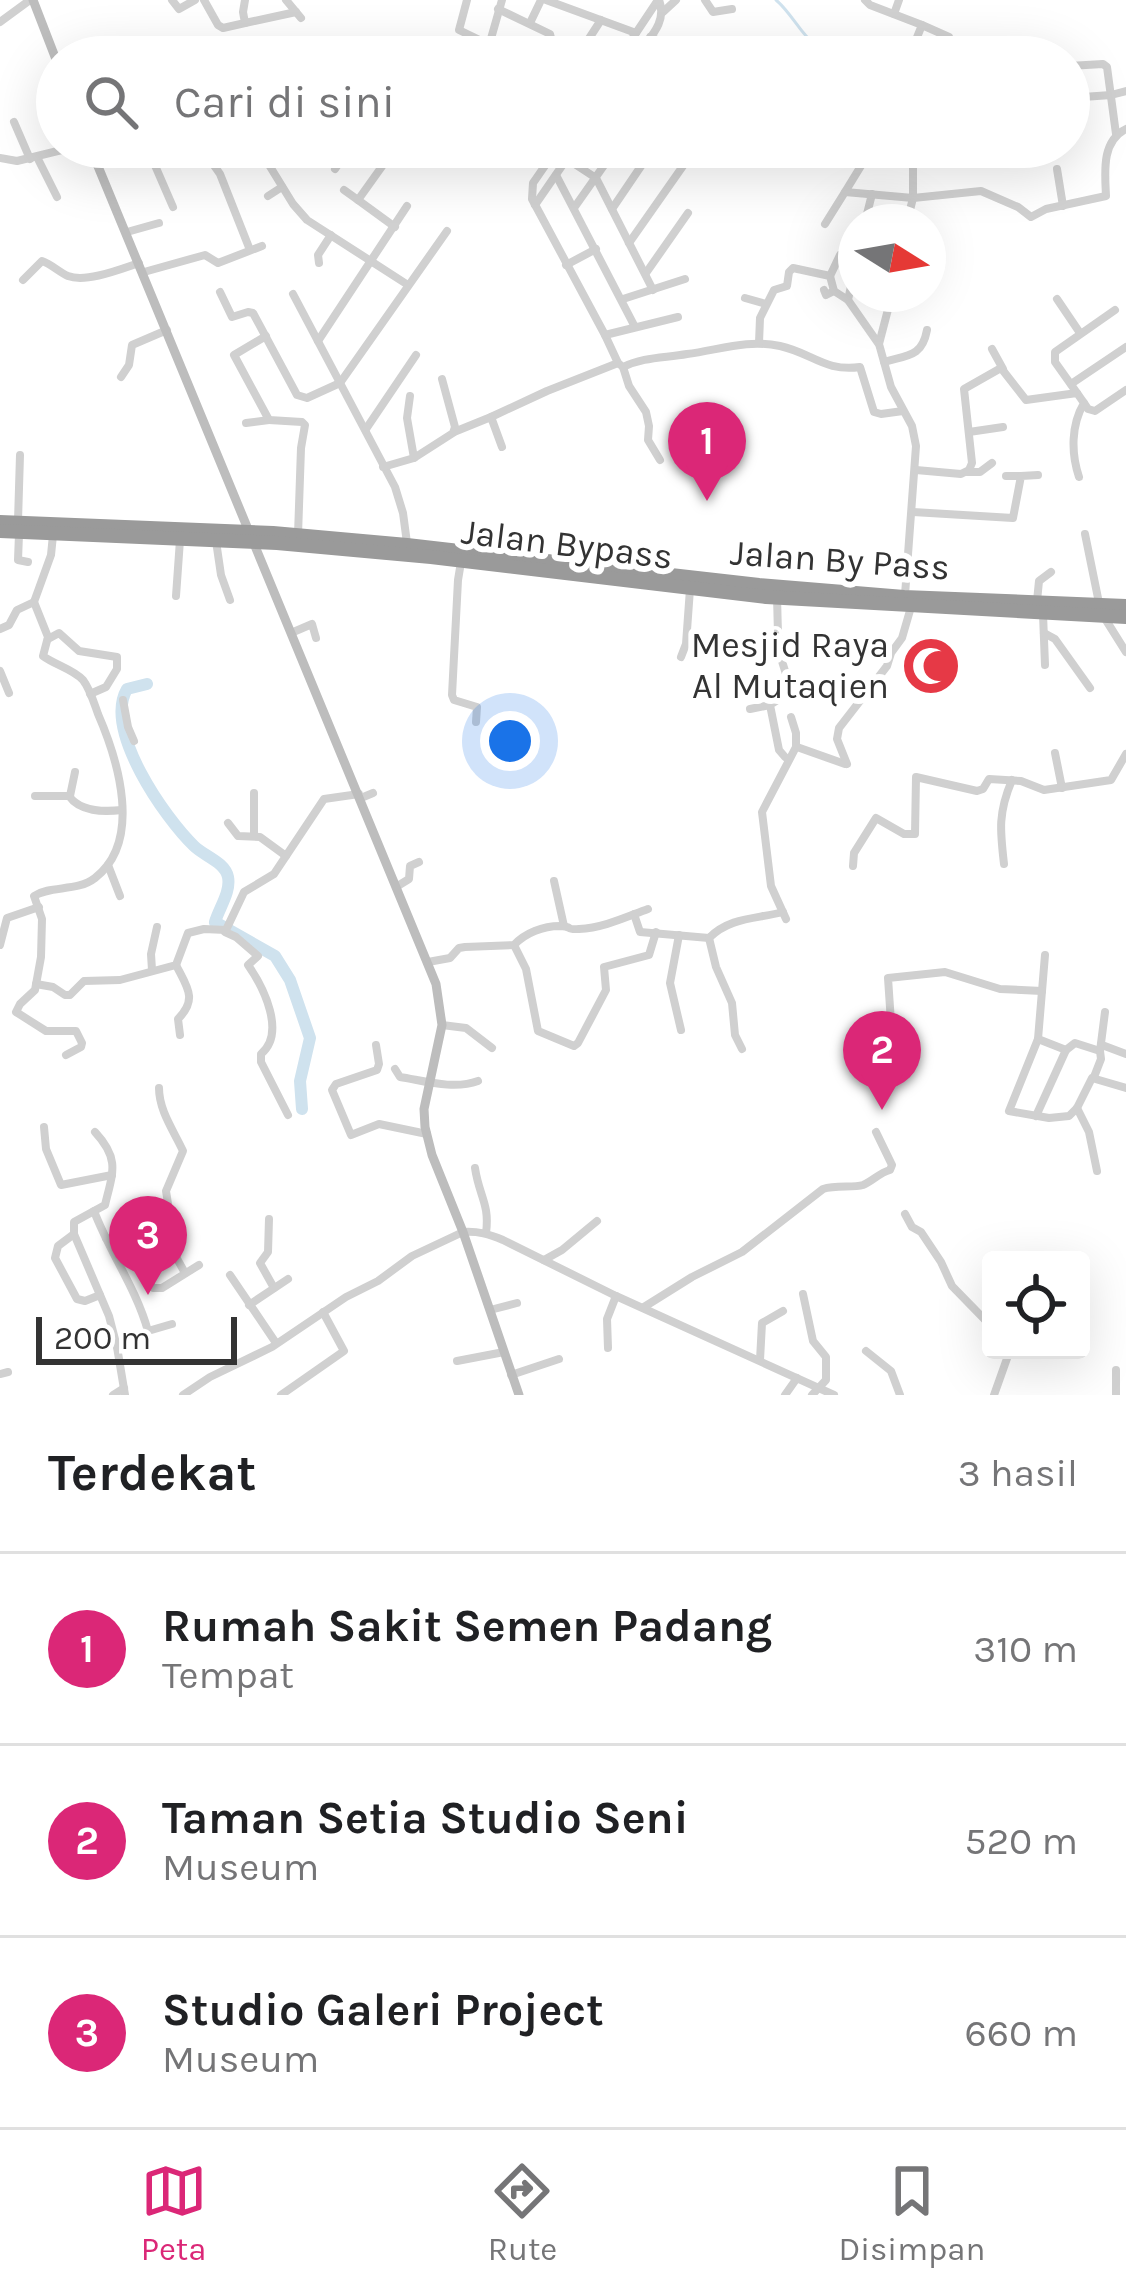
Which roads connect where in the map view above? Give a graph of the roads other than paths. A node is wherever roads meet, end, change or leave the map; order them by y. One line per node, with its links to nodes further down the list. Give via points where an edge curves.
1 (32, 0): 19 (street); 24 (street)
2 (172, 0): 3 (street, via 179,9)
3 (195, 0)
4 (204, 0): 20 (street, via 221,28)
5 (245, 0): 20 (street)
6 (286, 0): 20 (street, via 298,15)
7 (467, 0): 25 (street, via 459,30)
8 (543, 0): 18 (street); 21 (street)
9 (658, 0): 16 (street); 23 (street)
10 (676, 0): 16 (street)
11 (705, 0): 15 (street, via 712,12)
12 (865, 0): 17 (street)
13 (899, 0): 17 (street)
14 (500, 5): 21 (street); 26 (street)
15 (732, 9)
16 (663, 12): 30 (street)
17 (894, 14): 22 (street)
18 (601, 20): 23 (street); 28 (street)
19 (0, 22)
20 (245, 23)
21 (530, 23): 27 (street)
22 (922, 26): 31 (street); 32 (street)
23 (636, 33): 29 (street)
24 (47, 36)
25 (472, 36)
26 (492, 36)
27 (550, 36)
28 (591, 36)
29 (634, 36)
30 (651, 36)
31 (918, 36)
32 (948, 36)
33 (1090, 65): 35 (street, via 1106,65)
34 (1126, 91): 35 (street)
35 (1111, 95): 36 (street); 39 (street)
36 (1090, 96)
37 (14, 122): 42 (street)
38 (1126, 129): 39 (street)
39 (1116, 135): 73 (street, via 1106,196)
40 (36, 157): 42 (street)
41 (0, 158): 42 (street)
42 (33, 158): 43 (street)
43 (36, 163)
44 (39, 168): 66 (street)
45 (99, 168): 82 (street)
46 (156, 168): 74 (street)
47 (215, 168): 87 (street)
48 (271, 168): 61 (street)
49 (381, 168): 68 (street)
50 (543, 168): 72 (street, via 533,183)
51 (561, 168): 59 (street)
52 (581, 168): 60 (street)
53 (603, 168): 60 (street)
54 (639, 168): 76 (street)
55 (682, 168): 84 (street)
56 (859, 168): 63 (street)
57 (913, 168): 67 (street)
58 (1057, 169): 73 (street)
59 (556, 175): 72 (street); 75 (street)
60 (596, 178): 75 (street); 76 (street)
61 (282, 187): 65 (street); 83 (street, via 307,220)
62 (344, 190): 68 (street)
63 (845, 192): 64 (street); 79 (street)
64 (872, 194): 67 (street); 69 (street)
65 (268, 196)
66 (57, 197)
67 (913, 198): 70 (street); 73 (street, via 981,191 1030,218)
68 (358, 200): 80 (street)
69 (870, 204)
70 (912, 204)
71 (407, 206): 80 (street)
72 (535, 206): 91 (street)
73 (1063, 206)
74 (173, 207)
75 (574, 208): 86 (street)
76 (611, 209): 84 (street)
77 (688, 213): 93 (street)
78 (160, 223): 82 (street)
79 (825, 224)
80 (394, 226): 90 (street)
81 (446, 231): 97 (street)
82 (127, 232): 92 (street)
83 (331, 235): 89 (street); 90 (street)
84 (629, 243): 93 (street)
85 (262, 246): 87 (street)
86 (596, 249): 91 (street); 104 (street)
87 (250, 250): 92 (street, via 218,263 205,255)
88 (838, 259): 94 (street)
89 (319, 262)
90 (369, 262): 97 (street); 116 (street)
91 (566, 265): 114 (street)
92 (142, 267): 96 (street, via 79,277 41,261); 112 (street)
93 (646, 274): 98 (street)
94 (830, 276): 101 (street, via 829,290); 105 (street, via 794,268)
95 (685, 279): 98 (street)
96 (23, 280)
97 (408, 285): 129 (street)
98 (653, 290): 104 (street)
99 (220, 292): 115 (street, via 230,316 253,313)
100 (292, 294): 116 (street)
101 (838, 295)
102 (745, 298): 105 (street)
103 (1057, 299): 113 (street)
104 (622, 300): 110 (street)
105 (767, 304): 117 (street)
106 (1115, 310): 113 (street)
107 (856, 312): 118 (street)
108 (887, 312): 118 (street)
109 (678, 316): 110 (street)
110 (635, 328): 114 (street)
111 (927, 330): 123 (street, via 920,351)
112 (167, 331): 127 (street, via 132,345); 161 (street)
113 (1080, 333): 130 (street, via 1054,355)
114 (605, 335): 124 (street)
115 (266, 336): 129 (street, via 300,398); 136 (street, via 234,355)
116 (318, 340): 129 (street)
117 (759, 344): 122 (street); 124 (street)
118 (879, 344): 123 (street)
119 (1126, 347): 130 (street)
120 (992, 349): 125 (street)
121 (416, 356): 139 (street)
122 (805, 356): 126 (street); 134 (street, via 838,369 860,367 874,412)
123 (884, 362): 134 (street)
124 (620, 365): 135 (street); 145 (street)
125 (1003, 369): 130 (street, via 1026,400); 140 (street, via 964,389)
126 (806, 374)
127 (121, 377)
128 (442, 379): 141 (street)
129 (340, 383): 139 (street)
130 (1074, 388): 133 (street)
131 (1126, 390): 133 (street, via 1095,410)
132 (410, 397): 144 (street)
133 (1084, 403): 153 (street, via 1074,433)
134 (904, 411): 148 (street)
135 (491, 417): 141 (street); 142 (street)
136 (269, 420): 137 (street); 160 (street, via 305,425)
137 (246, 423)
138 (1003, 427): 140 (street)
139 (366, 429): 147 (street)
140 (969, 432): 149 (street)
141 (453, 433): 144 (street)
142 (502, 447)
143 (20, 455): 156 (street)
144 (414, 458): 147 (street)
145 (660, 460)
146 (992, 463): 149 (street)
147 (383, 467): 164 (street, via 400,500)
148 (916, 470): 149 (street); 154 (street)
149 (966, 472)
150 (1038, 475): 152 (street)
151 (1006, 476): 152 (street)
152 (1021, 476): 154 (street, via 1013,518)
153 (1079, 476)
154 (913, 512): 173 (street)
155 (0, 522): 156 (highway)
156 (18, 527): 157 (highway, Jalan Bypass); 159 (highway, Jalan Bypass); 161 (highway); 166 (street, via 18,560)
157 (0, 531)
158 (1085, 534): 176 (street)
159 (53, 535): 162 (highway, Jalan Bypass); 172 (street)
160 (298, 535): 161 (highway, Jalan Bypass); 164 (highway, Jalan Bypass)
161 (250, 537): 163 (highway, Jalan Bypass); 165 (highway, Jalan Bypass); 179 (street)
162 (180, 540): 163 (highway, Jalan Bypass); 169 (street)
163 (216, 541): 171 (street)
164 (407, 545): 168 (highway, Jalan By Pass)
165 (461, 560): 168 (highway, Jalan Bypass); 196 (street, via 452,688 454,700 477,706)
166 (28, 562)
167 (1052, 572): 175 (street, via 1039,581)
168 (683, 584): 170 (highway, Jalan Bypass); 173 (highway, Jalan By Pass); 184 (street)
169 (176, 596)
170 (777, 597): 173 (highway, Jalan Bypass); 188 (street)
171 (230, 600)
172 (34, 602): 178 (street); 182 (street)
173 (908, 602): 175 (highway, Jalan Bypass); 200 (street, via 888,664 838,728 847,764)
174 (1126, 606): 176 (highway)
175 (1040, 608): 176 (highway, Jalan Bypass); 180 (street)
176 (1101, 610): 177 (highway, Jalan Bypass); 183 (street)
177 (1126, 617)
178 (0, 629)
179 (291, 633): 181 (street, via 312,624); 211 (street)
180 (1044, 633): 185 (street); 189 (street)
181 (316, 638)
182 (48, 639): 191 (street, via 44,656 80,676); 191 (street, via 59,634 79,651 118,657 106,687)
183 (1126, 652)
184 (681, 657)
185 (1045, 665)
186 (0, 670): 190 (street)
187 (821, 682): 188 (street)
188 (789, 685): 193 (street)
189 (1090, 688)
190 (9, 693)
191 (89, 694): 198 (street)
192 (123, 700): 197 (street)
193 (770, 705): 194 (street); 203 (street)
194 (750, 709)
195 (791, 717): 200 (street)
196 (476, 722)
197 (125, 728): 198 (street); 199 (street)
198 (106, 734): 212 (street)
199 (134, 741)
200 (796, 747): 231 (street, via 762,808 771,886 784,915 739,919)
201 (1055, 753): 206 (street)
202 (1126, 754): 206 (street, via 1111,780)
203 (784, 758)
204 (75, 772): 210 (street)
205 (1012, 780): 206 (street); 218 (street, via 1001,812); 219 (street, via 988,779 976,791 916,777 915,833 876,818)
206 (1062, 788)
207 (254, 793): 214 (street)
208 (373, 793): 211 (street)
209 (35, 796): 210 (street)
210 (70, 796): 212 (street, via 86,809)
211 (360, 796): 215 (street, via 324,800); 221 (street)
212 (122, 810): 217 (street, via 122,836)
213 (228, 824): 214 (street, via 238,836)
214 (254, 836): 215 (street)
215 (286, 856): 228 (street, via 244,892)
216 (419, 862): 221 (street)
217 (108, 863): 222 (street); 223 (street, via 83,885 36,892)
218 (1004, 864)
219 (854, 866)
220 (554, 881): 226 (street)
221 (396, 887): 235 (street)
222 (120, 896)
223 (39, 908): 232 (street, via 7,918); 238 (street)
224 (648, 909): 225 (street)
225 (634, 914): 226 (street); 229 (street, via 638,931)
226 (564, 926): 233 (street, via 541,928)
227 (157, 927): 237 (street)
228 (226, 929): 236 (street, via 188,933); 260 (street, via 258,956 248,965 274,1032 261,1062)
229 (656, 932): 230 (street); 233 (street, via 650,955 604,967 606,990 574,1046 538,1031)
230 (679, 935): 231 (street); 243 (street, via 670,983)
231 (710, 938): 249 (street)
232 (0, 945)
233 (514, 945): 235 (street, via 465,947)
234 (1045, 956): 239 (street)
235 (428, 962): 242 (street)
236 (176, 965): 237 (street); 244 (street, via 190,996)
237 (152, 970): 238 (street, via 84,981 65,995)
238 (37, 984): 252 (street, via 16,1012 46,1031 76,1030 82,1043)
239 (1042, 991): 241 (street, via 1000,989 945,972 888,978); 245 (street)
240 (1105, 1012): 248 (street)
241 (891, 1022)
242 (442, 1025): 247 (street, via 469,1029); 256 (street)
243 (681, 1030)
244 (179, 1035)
245 (1038, 1039): 250 (street); 261 (street, via 1008,1108)
246 (376, 1046): 265 (street, via 376,1070 332,1090 351,1135 379,1124)
247 (492, 1048)
248 (1101, 1048): 250 (street, via 1076,1043); 251 (street); 254 (street)
249 (742, 1049)
250 (1066, 1050): 261 (street)
251 (1126, 1054)
252 (66, 1055)
253 (395, 1070): 256 (street)
254 (1094, 1077): 258 (street); 259 (street)
255 (478, 1081): 256 (street)
256 (431, 1082): 265 (street)
257 (159, 1088): 279 (street, via 183,1151 166,1191 169,1210 153,1216)
258 (1126, 1088)
259 (1077, 1108): 261 (street, via 1057,1119); 267 (street)
260 (288, 1114)
261 (1036, 1116)
262 (44, 1127): 268 (street, via 61,1185)
263 (95, 1132): 268 (street, via 110,1150)
264 (876, 1132): 288 (street, via 890,1171 824,1190 742,1252)
265 (427, 1134): 273 (street)
266 (476, 1168): 274 (street, via 489,1211)
267 (1097, 1172)
268 (112, 1175): 269 (street, via 105,1205)
269 (94, 1211): 275 (street, via 74,1222); 276 (street)
270 (905, 1214): 292 (street)
271 (269, 1219): 282 (street, via 260,1263)
272 (597, 1221): 277 (street)
273 (463, 1232): 274 (street); 289 (street); 290 (street)
274 (486, 1233): 277 (street)
275 (74, 1234): 284 (street); 284 (street, via 56,1250 56,1262 77,1299)
276 (104, 1238): 279 (street, via 123,1244 154,1288); 294 (street)
277 (543, 1261): 285 (street)
278 (199, 1265): 279 (street)
279 (185, 1274)
280 (230, 1275): 287 (street)
281 (288, 1279): 282 (street)
282 (274, 1288): 287 (street)
283 (803, 1294): 308 (street, via 813,1341 826,1357)
284 (100, 1295): 296 (street)
285 (616, 1296): 288 (street); 297 (street)
286 (517, 1304): 289 (street)
287 (249, 1305): 295 (street)
288 (643, 1308): 303 (street)
289 (490, 1310): 299 (street)
290 (323, 1312): 295 (street); 312 (street, via 344,1351)
291 (783, 1312): 303 (street, via 762,1323)
292 (982, 1319)
293 (172, 1324): 294 (street)
294 (148, 1331): 296 (street)
295 (275, 1343): 311 (street)
296 (117, 1348): 307 (street)
297 (608, 1348)
298 (866, 1351): 316 (street, via 890,1370)
299 (504, 1352): 302 (street); 305 (street)
300 (559, 1359): 305 (street)
301 (1008, 1359): 309 (street)
302 (457, 1360)
303 (760, 1360): 306 (street)
304 (1116, 1370): 317 (street)
305 (512, 1375): 313 (street)
306 (797, 1378): 308 (street); 314 (street)
307 (124, 1391): 310 (street)
308 (816, 1392): 315 (street)
309 (998, 1394)
310 (113, 1395)
311 (183, 1395)
312 (281, 1395)
313 (519, 1395)
314 (785, 1395)
315 (834, 1395)
316 (900, 1395)
317 (1116, 1395)

